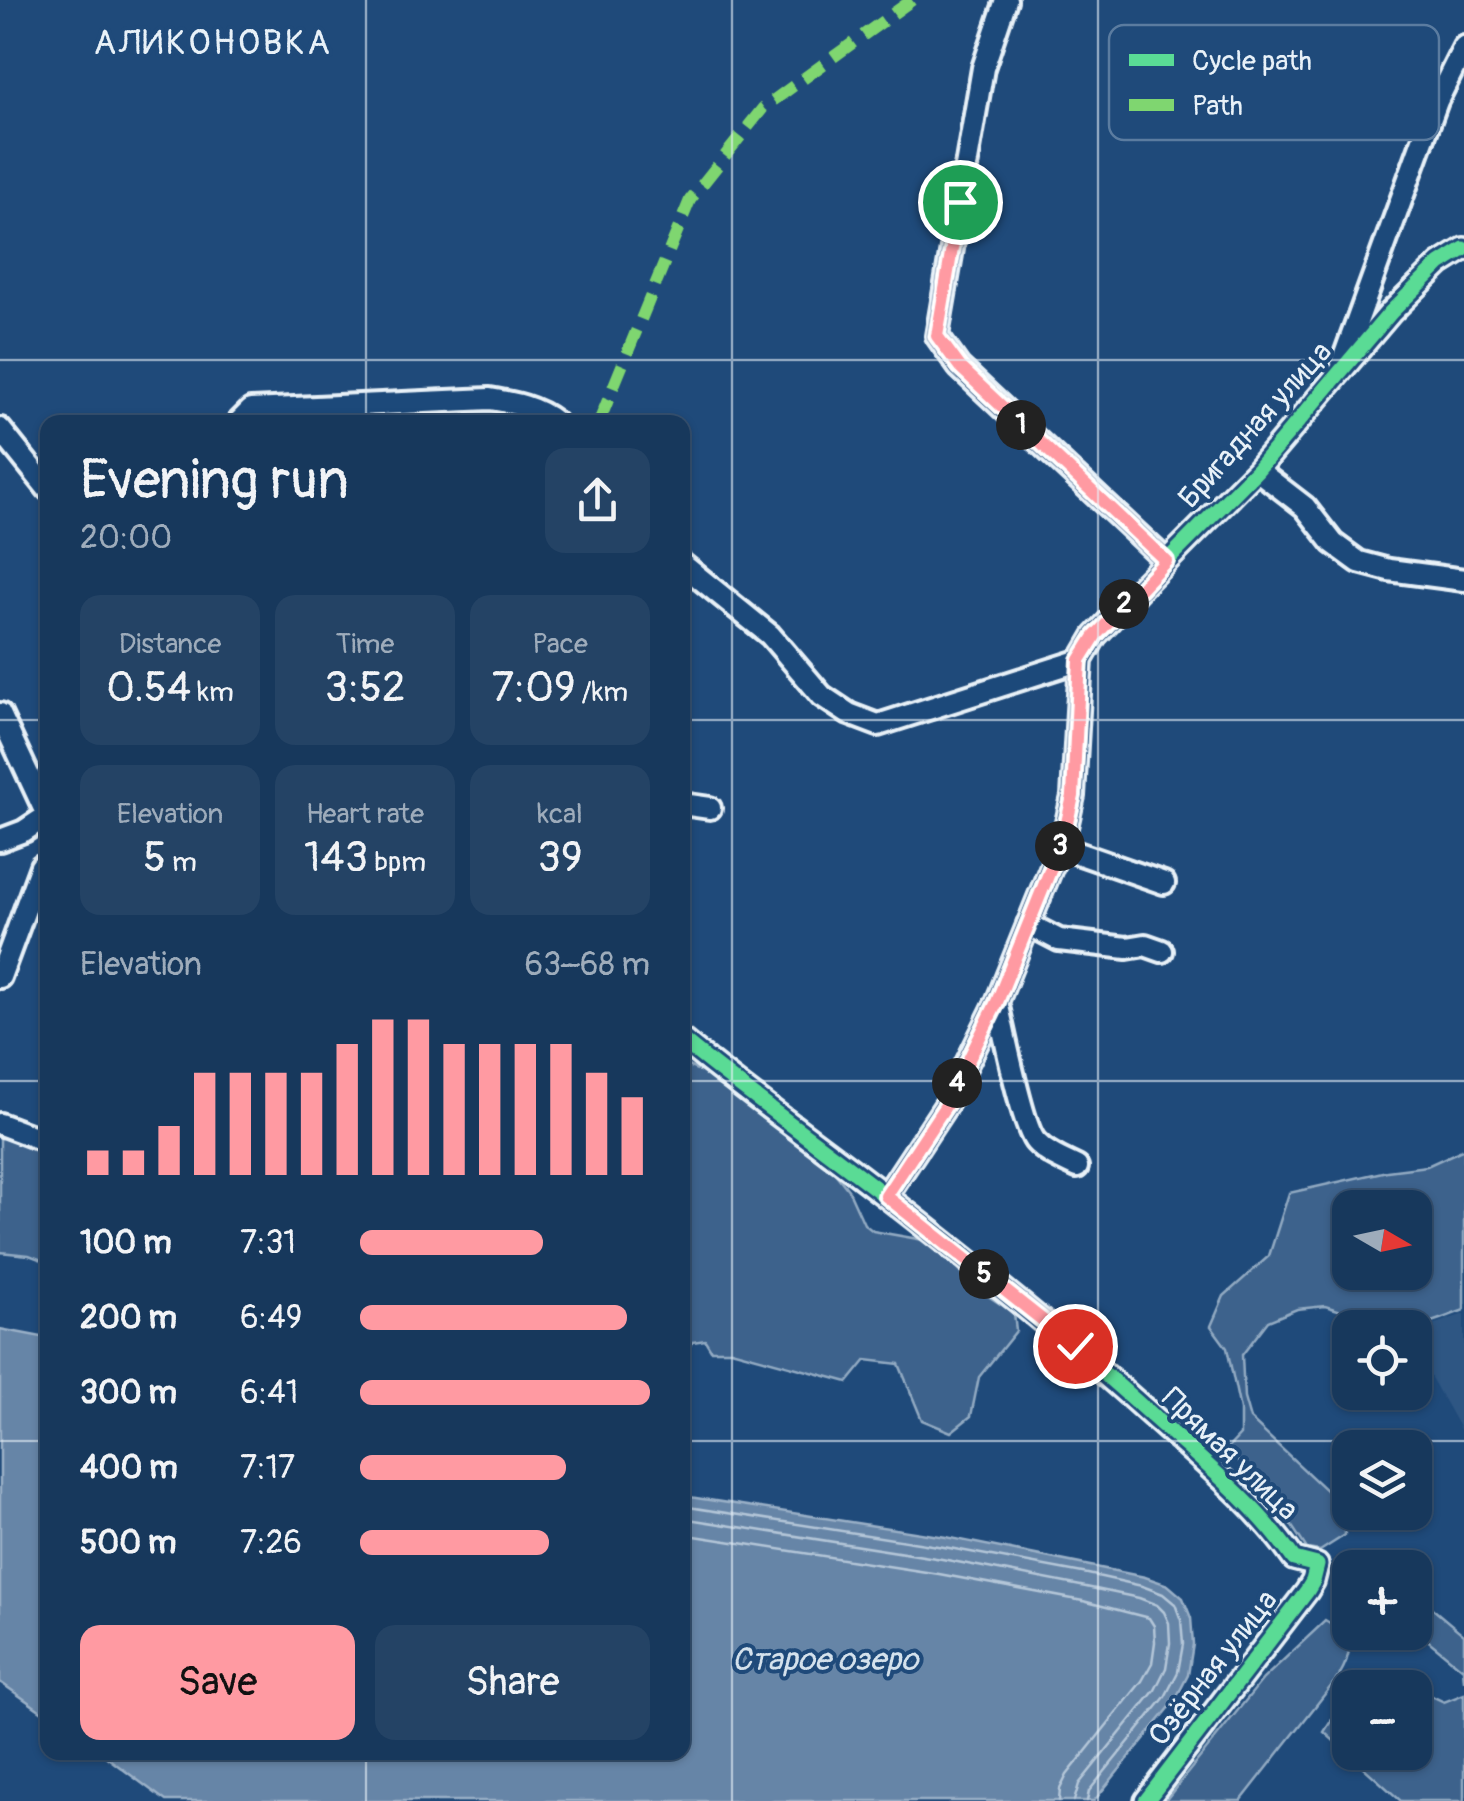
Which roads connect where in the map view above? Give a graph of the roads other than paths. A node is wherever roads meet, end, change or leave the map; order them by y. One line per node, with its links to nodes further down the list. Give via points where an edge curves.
1 (1006, 0): 12 (street, via 983,68 937,336 960,367)
2 (1464, 46): 3 (street, Бригадная улица)
3 (1439, 95)
4 (1422, 140): 6 (street, Бригадная улица)
5 (1464, 249): 6 (street, Бригадная улица, via 1392,312)
6 (1336, 379): 10 (street, Бригадная улица)
7 (246, 415): 8 (street, via 490,399)
8 (543, 415)
9 (0, 429): 11 (street)
10 (1258, 470): 12 (street, Бригадная улица); 14 (street, Бригадная улица, via 1360,562)
11 (40, 479)
12 (1166, 561): 15 (street, Бригадная улица)
13 (690, 570): 15 (street, via 770,634 822,696 878,725)
14 (1464, 580)
15 (1080, 660): 23 (street, via 1073,796)
16 (0, 714): 17 (street)
17 (40, 800)
18 (690, 805): 19 (street)
19 (710, 808)
20 (40, 820): 21 (street)
21 (24, 831): 22 (street); 24 (street)
22 (0, 840)
23 (1060, 846): 26 (street); 27 (street)
24 (40, 861)
25 (40, 879): 29 (street)
26 (1164, 884)
27 (1028, 924): 28 (street, via 1060,940); 30 (street)
28 (1162, 951)
29 (0, 977)
30 (997, 1002): 34 (street, via 1033,1139); 35 (street, via 948,1102)
31 (690, 1046): 35 (street, Прямая улица)
32 (0, 1124): 33 (street)
33 (40, 1139)
34 (1077, 1166)
35 (886, 1196): 36 (street, Прямая улица, via 1075,1346 1246,1501 1294,1560)
36 (1317, 1565): 37 (street, Озёрная улица, via 1307,1591)
37 (1146, 1801)

